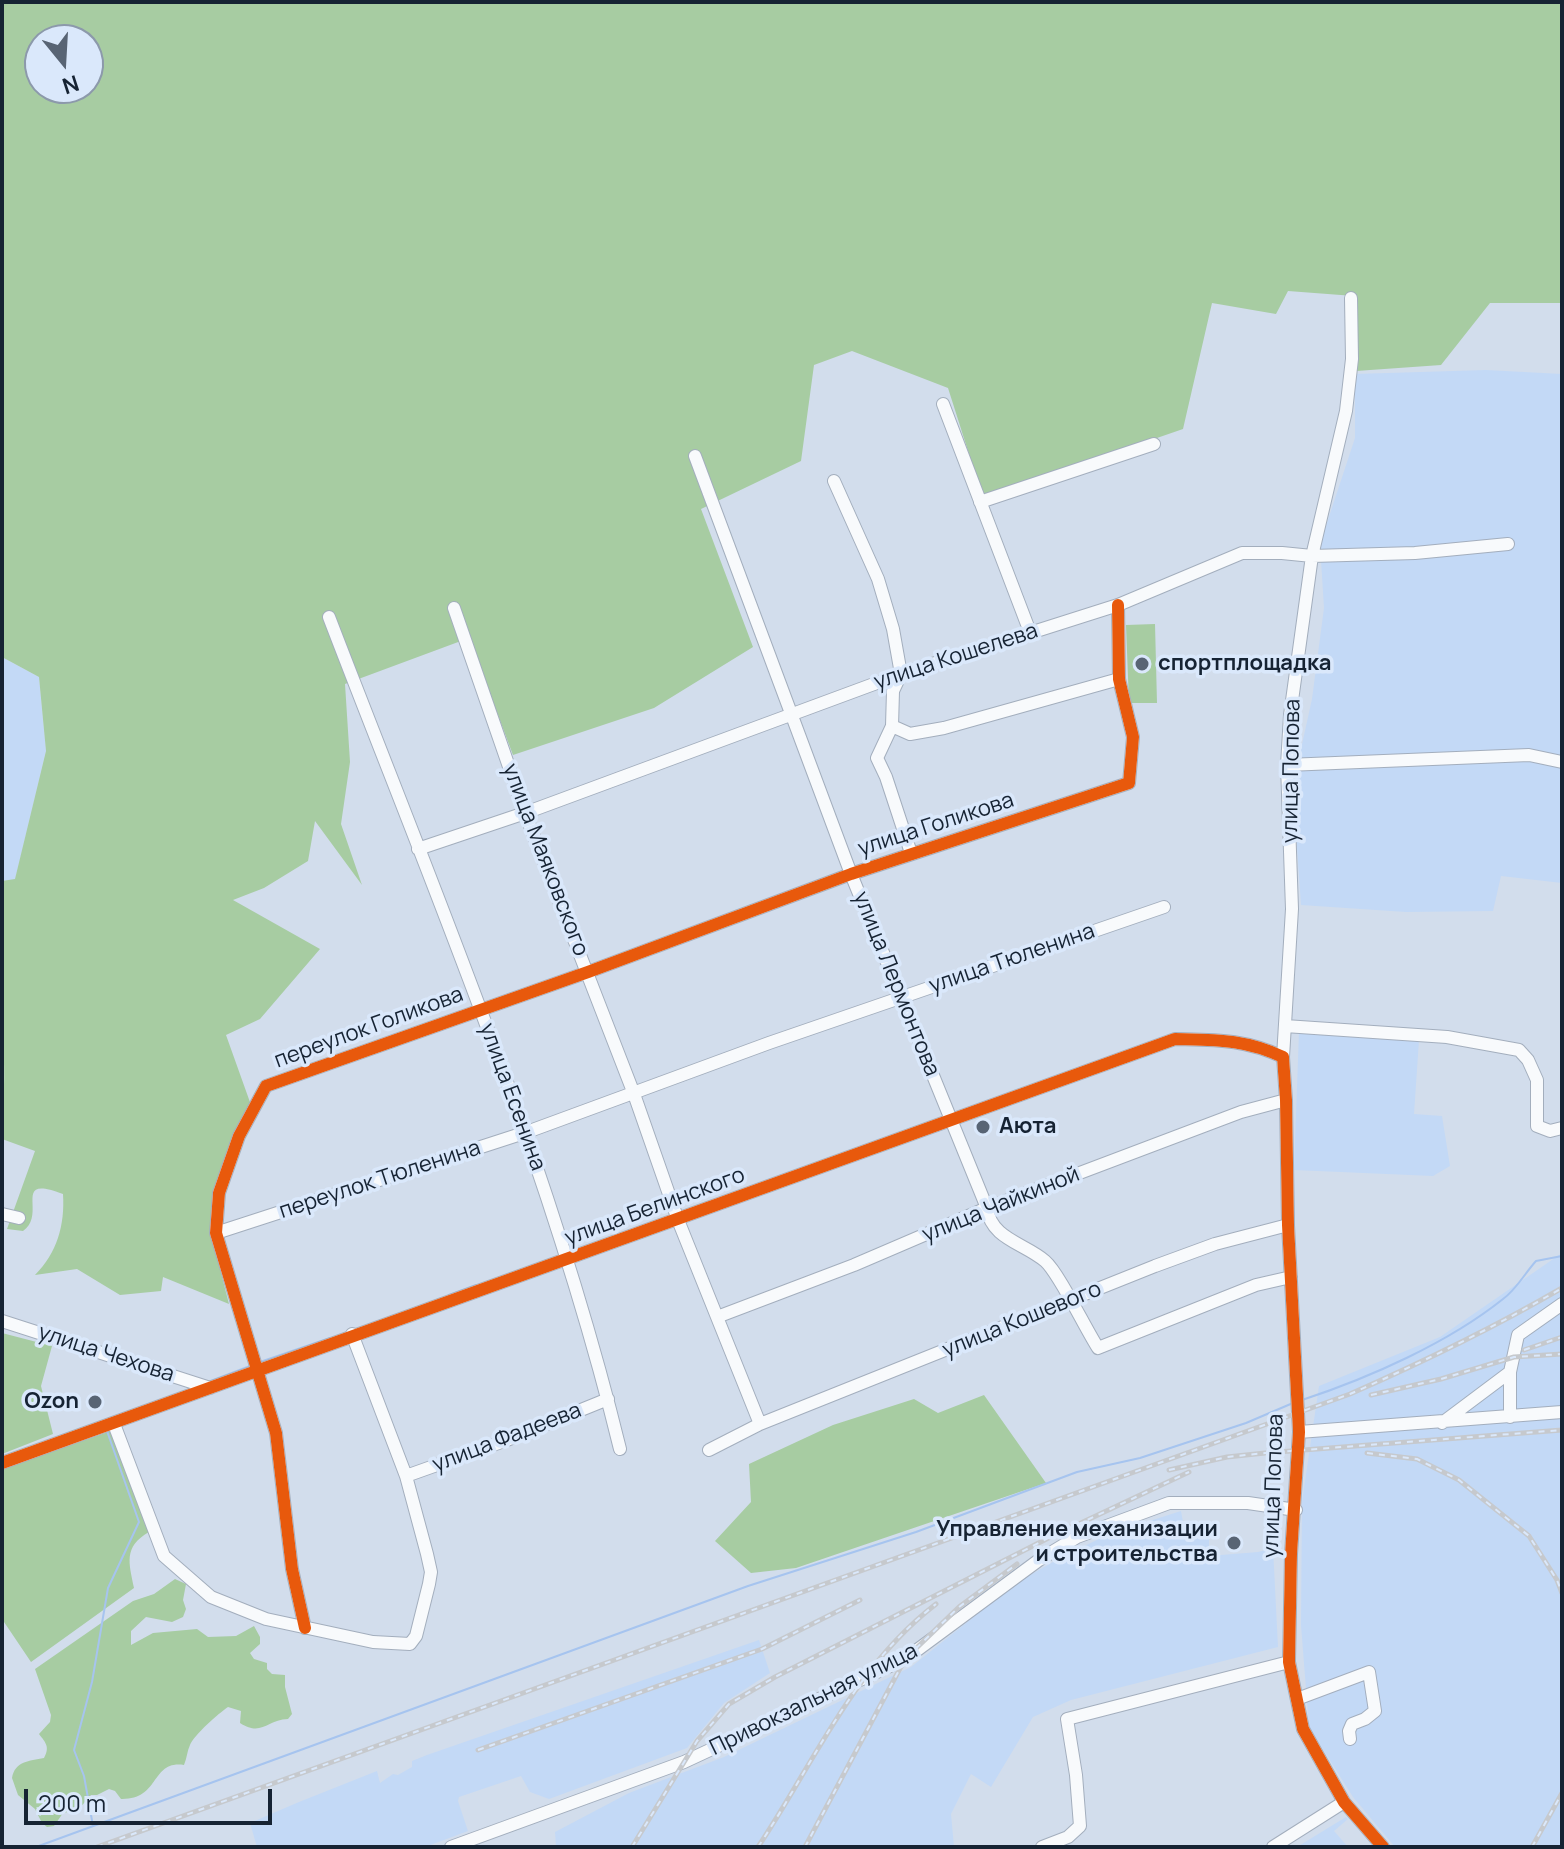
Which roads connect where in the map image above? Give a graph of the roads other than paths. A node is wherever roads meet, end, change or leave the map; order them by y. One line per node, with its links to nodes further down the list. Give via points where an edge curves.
1 (1351, 298): 8 (street, улица Попова, via 1346,411)
2 (943, 404): 6 (street)
3 (1154, 444): 6 (street)
4 (695, 456): 15 (street, улица Лермонтова)
5 (834, 481): 13 (street, via 878,579)
6 (980, 502): 12 (street)
7 (1508, 544): 8 (street, улица Кошелева)
8 (1312, 556): 9 (street, улица Кошелева, via 1242,553); 18 (street, улица Попова)
9 (1118, 605): 12 (street, улица Кошелева); 14 (street, улица Голикова)
10 (454, 608): 19 (street, улица Маяковского)
11 (329, 617): 20 (street, улица Есенина)
12 (1030, 632): 13 (street, улица Кошелева)
13 (901, 674): 15 (street, улица Кошелева); 16 (street, via 893,691)
14 (1119, 679): 16 (street, via 944,728 910,734); 21 (street, улица Голикова, via 1133,737 1129,783)
15 (792, 713): 19 (street, улица Кошелева); 22 (street, улица Лермонтова)
16 (892, 726): 21 (street, via 877,758)
17 (1562, 762): 18 (street, via 1529,755)
18 (1287, 765): 27 (street, улица Попова, via 1292,909)
19 (525, 813): 20 (street, улица Кошелева); 24 (street, улица Маяковского)
20 (418, 849): 26 (street, улица Есенина)
21 (911, 853): 22 (street, улица Голикова)
22 (851, 874): 24 (street, улица Голикова); 25 (street, улица Лермонтова)
23 (1164, 907): 25 (street, улица Тюленина)
24 (588, 972): 26 (street, переулок Голикова); 29 (street, улица Маяковского)
25 (901, 998): 29 (street, улица Тюленина); 31 (street, улица Лермонтова)
26 (480, 1010): 33 (street, улица Есенина); 39 (street, переулок Голикова, via 266,1086 239,1136 219,1193)
27 (1285, 1026): 28 (street, улица Попова); 32 (street, via 1447,1037 1519,1050 1537,1080 1537,1126)
28 (1283, 1057): 30 (street); 31 (street, улица Белинского, via 1238,1040 1175,1039)
29 (634, 1094): 33 (street, переулок Тюленина); 37 (street, улица Маяковского)
30 (1286, 1100): 34 (street, улица Чайкиной, via 1241,1112); 38 (street, улица Попова)
31 (952, 1120): 34 (street, улица Лермонтова); 37 (street, улица Белинского)
32 (1562, 1128)
33 (527, 1132): 39 (street, переулок Тюленина); 40 (street, улица Есенина)
34 (987, 1208): 42 (street, улица Лермонтова, via 988,1221 1000,1235 1048,1264); 44 (street, улица Чайкиной)
35 (2, 1214): 36 (street)
36 (19, 1218)
37 (678, 1220): 40 (street, улица Белинского); 44 (street, улица Маяковского)
38 (1288, 1225): 41 (street, улица Попова); 42 (street, улица Кошевого, via 1215,1244)
39 (216, 1233): 47 (street)
40 (567, 1260): 46 (street, улица Белинского); 50 (street, улица Есенина)
41 (1291, 1277): 42 (street, улица Лермонтова, via 1256,1285 1098,1348); 56 (street, улица Попова)
42 (1070, 1301): 55 (street, улица Кошевого)
43 (1562, 1304): 48 (street, via 1518,1335)
44 (717, 1317): 55 (street, улица Маяковского)
45 (2, 1321): 49 (street, улица Чехова)
46 (352, 1334): 47 (street, улица Белинского); 60 (street)
47 (257, 1372): 49 (street, улица Белинского); 62 (street, via 276,1433 292,1569)
48 (1510, 1372): 52 (street); 53 (street)
49 (210, 1388): 54 (street, улица Белинского)
50 (608, 1399): 57 (street, улица Есенина); 60 (street, улица Фадеева)
51 (1562, 1412): 52 (street)
52 (1510, 1417): 53 (street)
53 (1442, 1423): 56 (street)
54 (114, 1424): 59 (street, улица Белинского); 62 (street, via 164,1556 211,1597)
55 (760, 1424): 58 (street, улица Кошевого)
56 (1299, 1432): 61 (street, улица Попова)
57 (620, 1449)
58 (709, 1450)
59 (2, 1463)
60 (406, 1476): 62 (street, via 431,1572 416,1636 410,1644 373,1642)
61 (1296, 1510): 63 (street, улица Попова); 67 (street, Привокзальная улица, via 1248,1503 1169,1503 1077,1537 905,1659 684,1762)
62 (305, 1628)
63 (1289, 1662): 64 (street, улица Попова); 68 (street, via 1067,1719 1080,1826)
64 (1297, 1699): 65 (street, via 1369,1672 1375,1711 1352,1724); 66 (street, улица Попова, via 1303,1729)
65 (1350, 1739)
66 (1344, 1802): 69 (street); 70 (street, улица Попова)
67 (451, 1847)
68 (1042, 1847)
69 (1273, 1847)
70 (1383, 1847)

